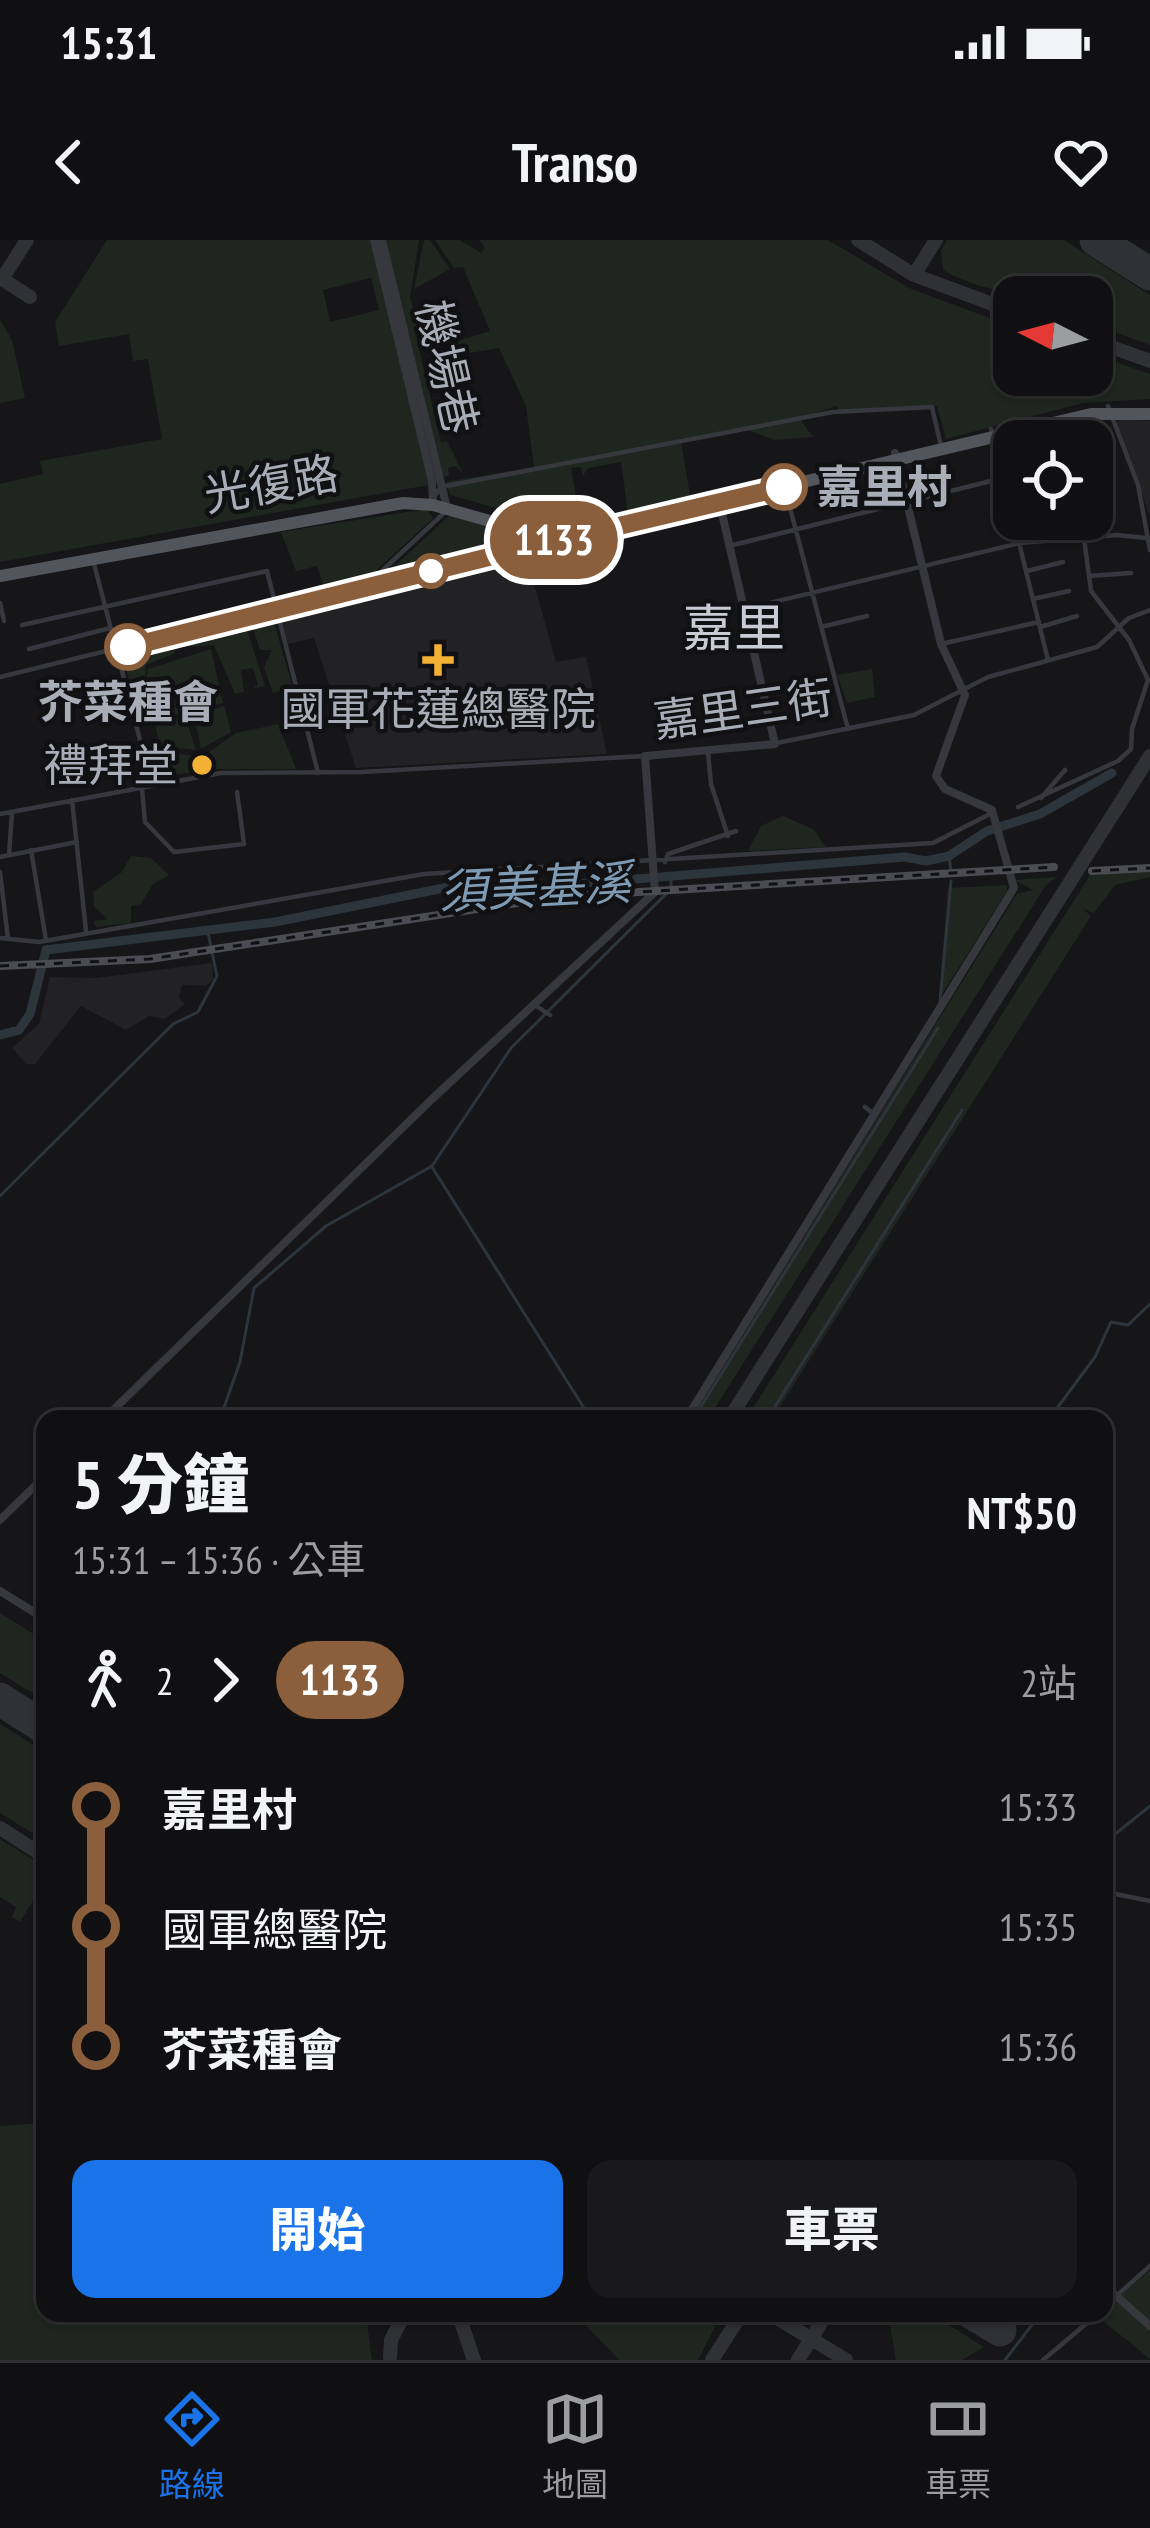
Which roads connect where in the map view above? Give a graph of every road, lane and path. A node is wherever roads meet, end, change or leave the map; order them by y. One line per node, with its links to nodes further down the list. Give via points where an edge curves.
1 (378, 240): 11 (street, 機場巷)
2 (1108, 409): 3 (main road); 4 (main road); 16 (street, via 1138,485)
3 (1150, 411)
4 (991, 432): 5 (street); 6 (main road); 7 (main road)
5 (993, 440)
6 (940, 442): 7 (main road); 11 (street, via 932,407 833,412)
7 (896, 457): 9 (main road); 12 (street)
8 (993, 481): 12 (street)
9 (784, 484): 10 (main road); 13 (street)
10 (718, 499): 14 (main road, via 568,538); 21 (street)
11 (440, 500): 14 (main road, 光復路); 23 (main road, 光復路, via 406,496); 30 (street)
12 (906, 503): 13 (street); 25 (street)
13 (796, 530): 21 (street); 31 (street)
14 (546, 536): 30 (street)
15 (1113, 538): 16 (street)
16 (1146, 538): 22 (street)
17 (1019, 540): 20 (street)
18 (1058, 540): 20 (street)
19 (1084, 540): 29 (street)
20 (1020, 543): 25 (street); 26 (street)
21 (729, 546): 37 (street)
22 (1150, 550)
23 (92, 557): 27 (main road, 光復路); 35 (street)
24 (1063, 562): 26 (street)
25 (922, 567): 31 (street); 47 (street)
26 (1027, 571): 33 (street)
27 (0, 572)
28 (1131, 573): 29 (street)
29 (1090, 576): 46 (street)
30 (365, 586): 36 (street)
31 (812, 591): 37 (street); 44 (street)
32 (1069, 591): 33 (street)
33 (1033, 599): 42 (street)
34 (0, 603): 41 (street)
35 (105, 604): 36 (street, via 267,571); 43 (street); 45 (street)
36 (275, 609): 49 (street); 58 (street)
37 (744, 609): 54 (street)
38 (1150, 610): 46 (street, 嘉里三街)
39 (867, 616): 44 (street)
40 (1078, 616): 42 (street)
41 (4, 621)
42 (1039, 624): 47 (street); 50 (street)
43 (22, 625)
44 (821, 627): 53 (street)
45 (111, 628): 48 (street); 49 (street)
46 (1117, 629): 50 (street, 嘉里三街, via 1097,647); 63 (street, via 1148,680 1132,749)
47 (941, 644): 52 (street)
48 (28, 649)
49 (116, 650): 51 (street); 59 (street)
50 (1048, 660): 52 (street, 嘉里三街)
51 (0, 677)
52 (962, 688): 53 (street, 嘉里三街, via 914,715); 67 (street, via 936,776)
53 (848, 729): 54 (street, 嘉里三街)
54 (775, 744): 55 (street, 嘉里三街)
55 (709, 753): 56 (street, 嘉里三街); 69 (street)
56 (645, 756): 58 (street, 嘉里三街); 74 (street)
57 (1065, 770): 63 (street)
58 (318, 773): 59 (street, 嘉里三街, via 221,773)
59 (152, 787): 60 (street, 嘉里三街)
60 (142, 789): 61 (street, via 145,822 174,852 244,844); 62 (street, 嘉里三街)
61 (237, 792)
62 (72, 800): 65 (street, 嘉里三街); 70 (street)
63 (1037, 802): 64 (street)
64 (1018, 807)
65 (12, 811): 66 (street, 嘉里三街); 72 (street)
66 (0, 814)
67 (993, 817): 74 (street, via 932,843); 82 (street, via 1015,888)
68 (736, 831): 69 (street)
69 (728, 836): 74 (street)
70 (78, 841): 71 (street); 76 (street)
71 (32, 850): 72 (street); 78 (street)
72 (8, 855): 73 (street)
73 (0, 857)
74 (659, 863): 76 (street, via 424,874); 79 (street, via 657,884 609,939)
75 (0, 872): 77 (street)
76 (86, 931): 78 (street)
77 (4, 939): 78 (street)
78 (46, 940)
79 (535, 1005): 80 (street); 83 (street)
80 (550, 1015)
81 (865, 1107): 82 (street)
82 (875, 1115): 84 (street)
83 (113, 1410)
84 (692, 1410)
85 (36, 1485): 86 (street)
86 (0, 1520)
87 (0, 1591): 88 (street)
88 (36, 1613)
89 (1113, 1893): 90 (street)
90 (1150, 1901)
91 (1150, 2266): 93 (street)
92 (1113, 2290): 93 (street)
93 (1117, 2292): 94 (street); 96 (street)
94 (1113, 2297)
95 (1088, 2322): 97 (street)
96 (1150, 2326)
97 (1043, 2360)

